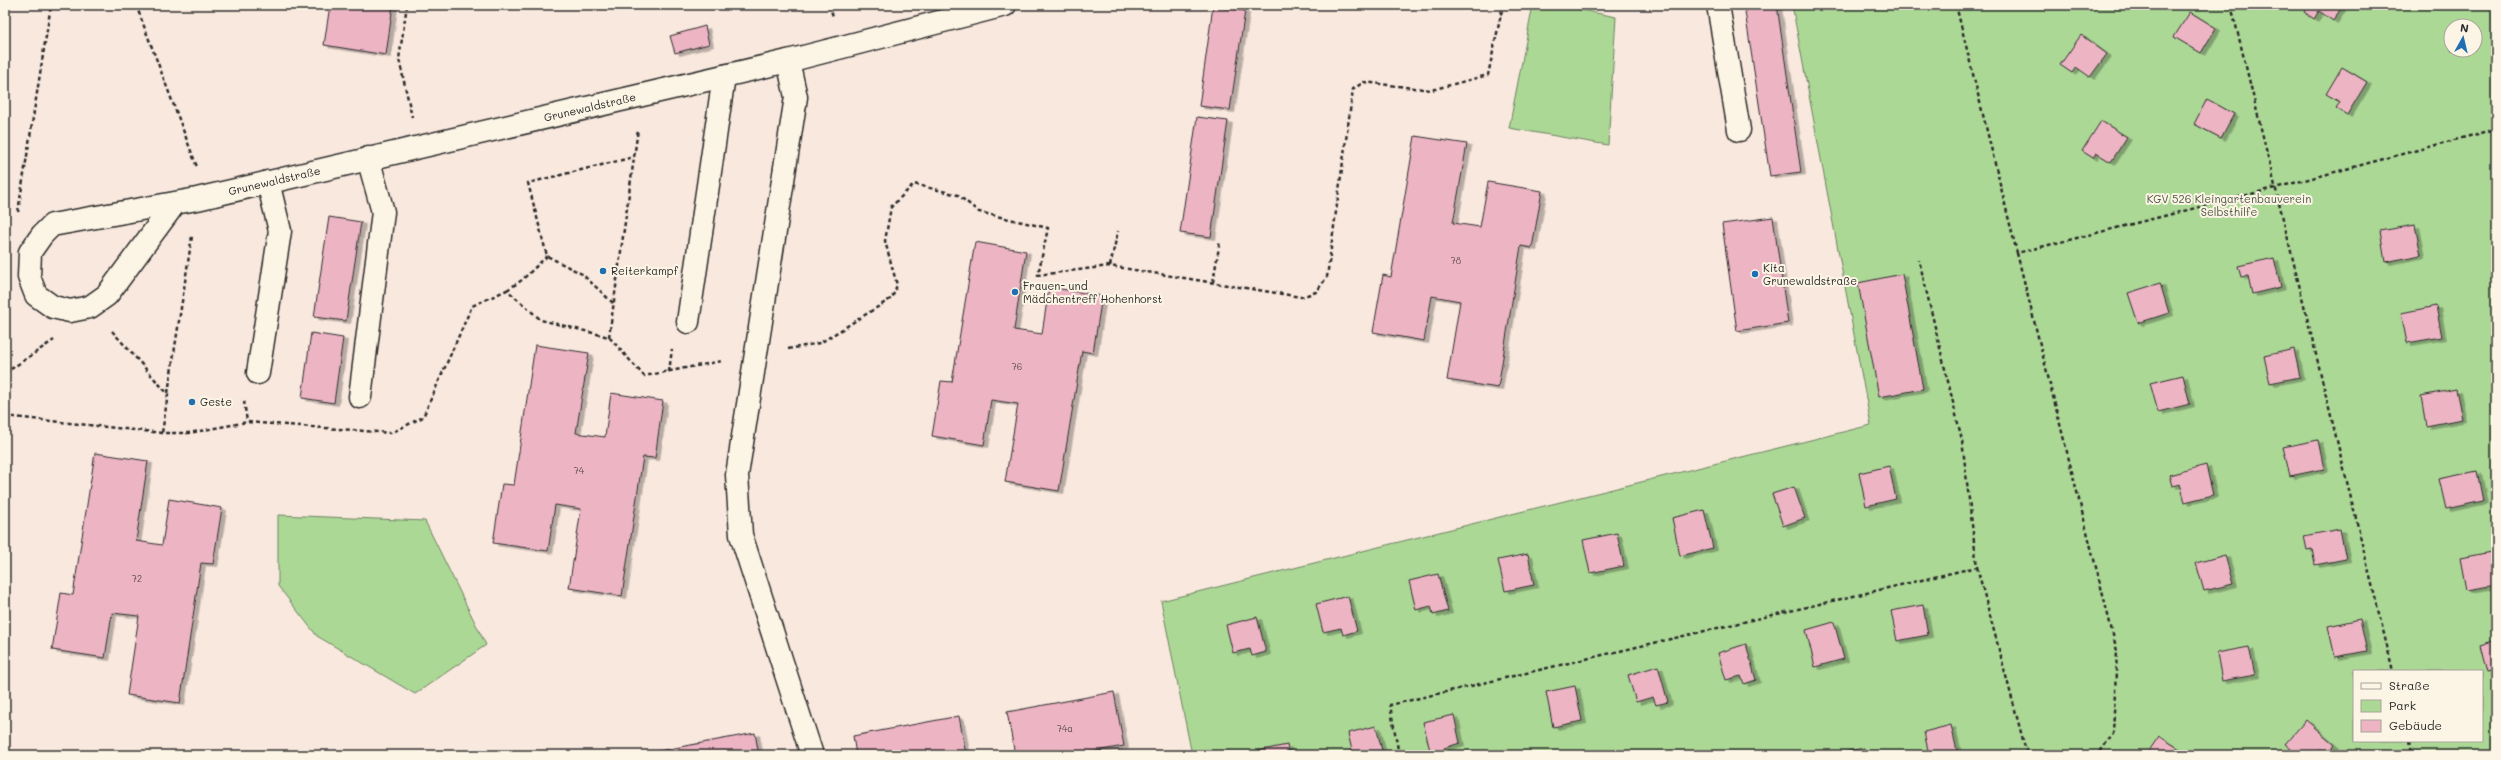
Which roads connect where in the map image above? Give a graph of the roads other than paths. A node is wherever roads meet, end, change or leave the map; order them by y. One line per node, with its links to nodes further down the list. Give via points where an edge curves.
1 (1005, 5): 3 (street, Grunewaldstraße)
2 (1718, 5): 6 (street)
3 (928, 14): 4 (street, Grunewaldstraße)
4 (788, 61): 5 (street, Grunewaldstraße); 13 (street, via 796,98 738,475 741,535)
5 (724, 76): 7 (street, Grunewaldstraße); 10 (street)
6 (1739, 130)
7 (368, 158): 8 (street, Grunewaldstraße); 12 (street, via 383,212)
8 (268, 182): 9 (street, Grunewaldstraße); 11 (street, via 280,231)
9 (175, 203): 9 (street, Grunewaldstraße, via 52,225 30,252 29,277 36,295 53,307 70,311 90,307 107,296)
10 (688, 322)
11 (258, 373)
12 (360, 397)
13 (812, 755)

